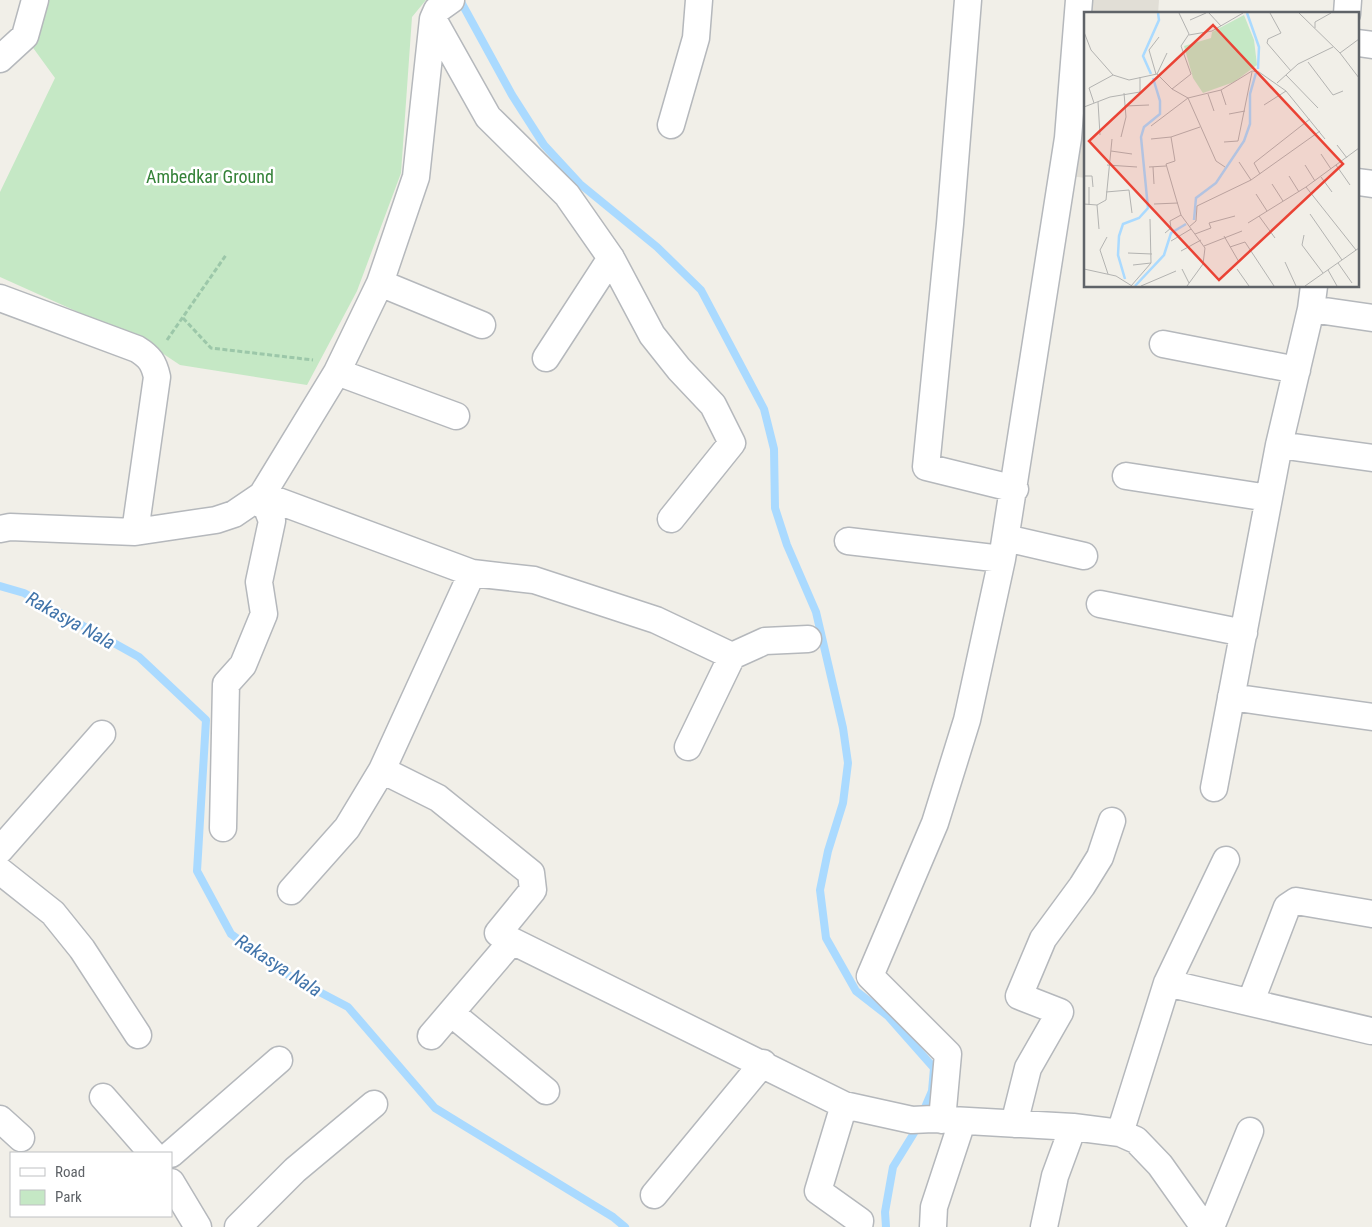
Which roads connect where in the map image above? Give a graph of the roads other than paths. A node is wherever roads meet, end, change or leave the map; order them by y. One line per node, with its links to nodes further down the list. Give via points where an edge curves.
1 (35, 0): 6 (street, via 25,36)
2 (699, 0): 7 (street, via 696,38)
3 (968, 0): 22 (street, via 926,468)
4 (1079, 0): 22 (street, via 1068,138)
5 (443, 7): 8 (street, via 488,117 567,195); 9 (street, via 416,177)
6 (0, 59)
7 (671, 125)
8 (611, 258): 15 (street); 25 (street, via 652,335 679,370 713,405 732,443)
9 (380, 283): 13 (street); 16 (street)
10 (0, 298): 27 (street, via 137,349 152,361 157,377)
11 (1313, 298): 12 (street); 17 (street)
12 (1372, 318)
13 (482, 325)
14 (1163, 344): 17 (street)
15 (546, 358)
16 (339, 368): 18 (street); 23 (street)
17 (1297, 370): 19 (street)
18 (456, 416)
19 (1279, 445): 20 (street); 24 (street)
20 (1372, 458)
21 (1126, 476): 24 (street)
22 (1014, 489): 29 (street)
23 (262, 495): 27 (street, via 234,514 216,520); 31 (street); 43 (street, via 272,522 259,582 264,614 243,665 226,684)
24 (1269, 498): 33 (street)
25 (671, 518)
26 (0, 529): 27 (street, via 10,526)
27 (135, 532)
28 (848, 541): 29 (street)
29 (1004, 549): 30 (street); 63 (street, via 967,720 935,823 870,976 948,1054)
30 (1084, 556)
31 (472, 573): 35 (street, via 534,580 656,620); 40 (street)
32 (1100, 604): 33 (street)
33 (1244, 633): 36 (street)
34 (808, 639): 35 (street, via 765,642)
35 (732, 656): 39 (street)
36 (1231, 697): 37 (street); 41 (street)
37 (1372, 717)
38 (102, 734): 44 (street)
39 (688, 747)
40 (382, 770): 47 (street, via 347,828); 49 (street, via 438,798 531,873 533,890 498,933)
41 (1214, 788)
42 (1112, 821): 64 (street, via 1100,857 1043,939 1019,996 1060,1012 1028,1068)
43 (223, 828)
44 (0, 850)
45 (1226, 860): 50 (street)
46 (0, 871): 54 (street, via 53,913 82,949)
47 (291, 891)
48 (1372, 914): 51 (street, via 1296,901 1287,907)
49 (512, 941): 52 (street); 57 (street)
50 (1167, 983): 51 (street); 67 (street)
51 (1251, 1001): 53 (street)
52 (451, 1013): 55 (street); 58 (street)
53 (1371, 1031)
54 (138, 1035)
55 (431, 1036)
56 (279, 1060): 70 (street)
57 (763, 1063): 61 (street); 72 (street)
58 (546, 1092)
59 (103, 1096): 69 (street)
60 (374, 1104): 74 (street, via 294,1170)
61 (844, 1105): 63 (street); 75 (street, via 818,1191 860,1221)
62 (0, 1119): 68 (street)
63 (937, 1120): 64 (street); 76 (street)
64 (1014, 1124): 65 (street)
65 (1073, 1127): 67 (street); 77 (street, via 1055,1176)
66 (1250, 1131): 79 (street)
67 (1120, 1133): 78 (street, via 1136,1140 1160,1165)
68 (21, 1138)
69 (151, 1152)
70 (172, 1153)
71 (172, 1184): 73 (street)
72 (654, 1195)
73 (198, 1227)
74 (238, 1227)
75 (859, 1227)
76 (933, 1227)
77 (1044, 1227)
78 (1204, 1227)
79 (1210, 1227)

